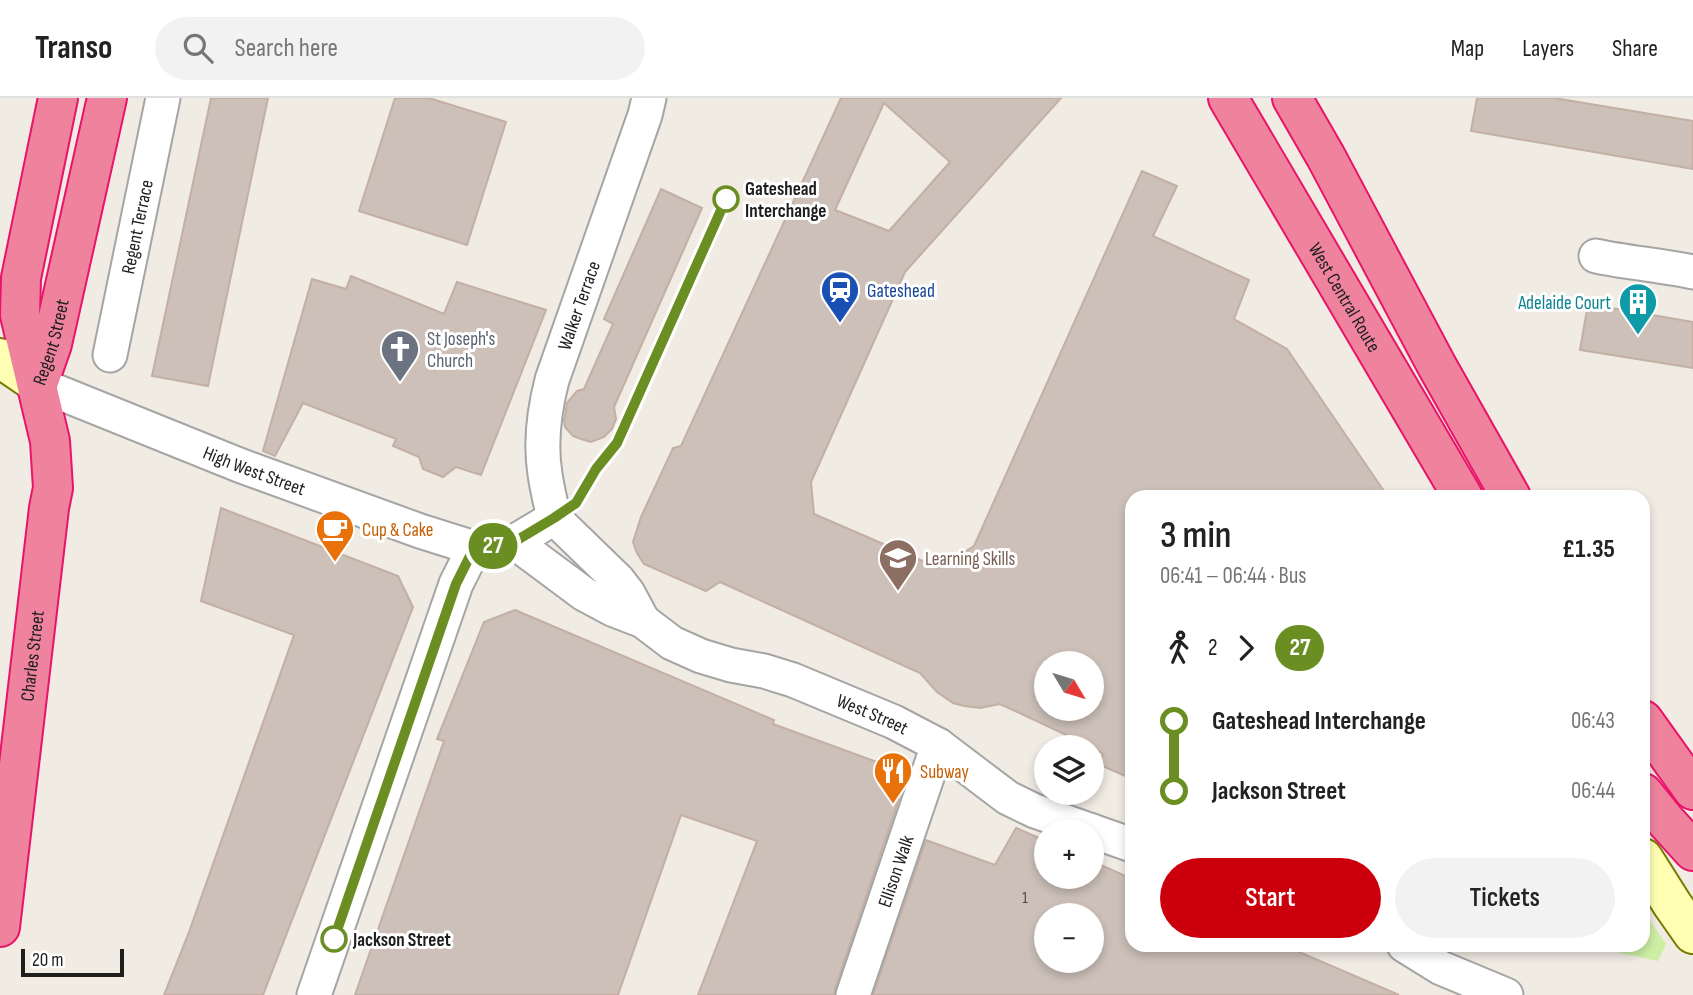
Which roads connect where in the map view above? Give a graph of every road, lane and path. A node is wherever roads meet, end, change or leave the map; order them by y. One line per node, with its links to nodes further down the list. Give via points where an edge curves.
1 (58, 98): 12 (highway, Regent Street, via 21,278 20,315)
2 (107, 98): 12 (highway, Regent Street, via 52,344)
3 (163, 98): 9 (street, Regent Terrace)
4 (649, 98): 15 (street, Walker Terrace, via 546,404 545,473)
5 (1228, 98): 13 (highway, West Central Route)
6 (1292, 98): 14 (highway)
7 (1596, 256): 8 (street)
8 (1693, 272)
9 (110, 355)
10 (0, 358): 12 (street, High West Street)
11 (0, 375): 12 (street, High West Street)
12 (37, 384): 17 (street, High West Street, via 239,465); 28 (highway, Charles Street, via 50,441 53,488)
13 (1459, 490)
14 (1507, 490)
15 (554, 518): 16 (street); 18 (street, West Street, via 618,580)
16 (514, 542): 17 (street); 18 (street, West Street, via 584,594)
17 (474, 548): 31 (street, via 456,584)
18 (643, 621): 20 (street, West Street, via 672,643 701,656 793,680 894,722)
19 (1650, 730): 21 (highway)
20 (938, 746): 23 (street, West Street, via 1008,798); 32 (street, Ellison Walk)
21 (1693, 790)
22 (1650, 802): 26 (highway)
23 (1058, 819)
24 (1104, 835): 25 (street, West Street)
25 (1125, 843)
26 (1693, 851)
27 (1650, 869): 29 (street)
28 (0, 928)
29 (1693, 934)
30 (1415, 952): 33 (street, via 1441,968)
31 (314, 995)
32 (853, 995)
33 (1507, 995)

